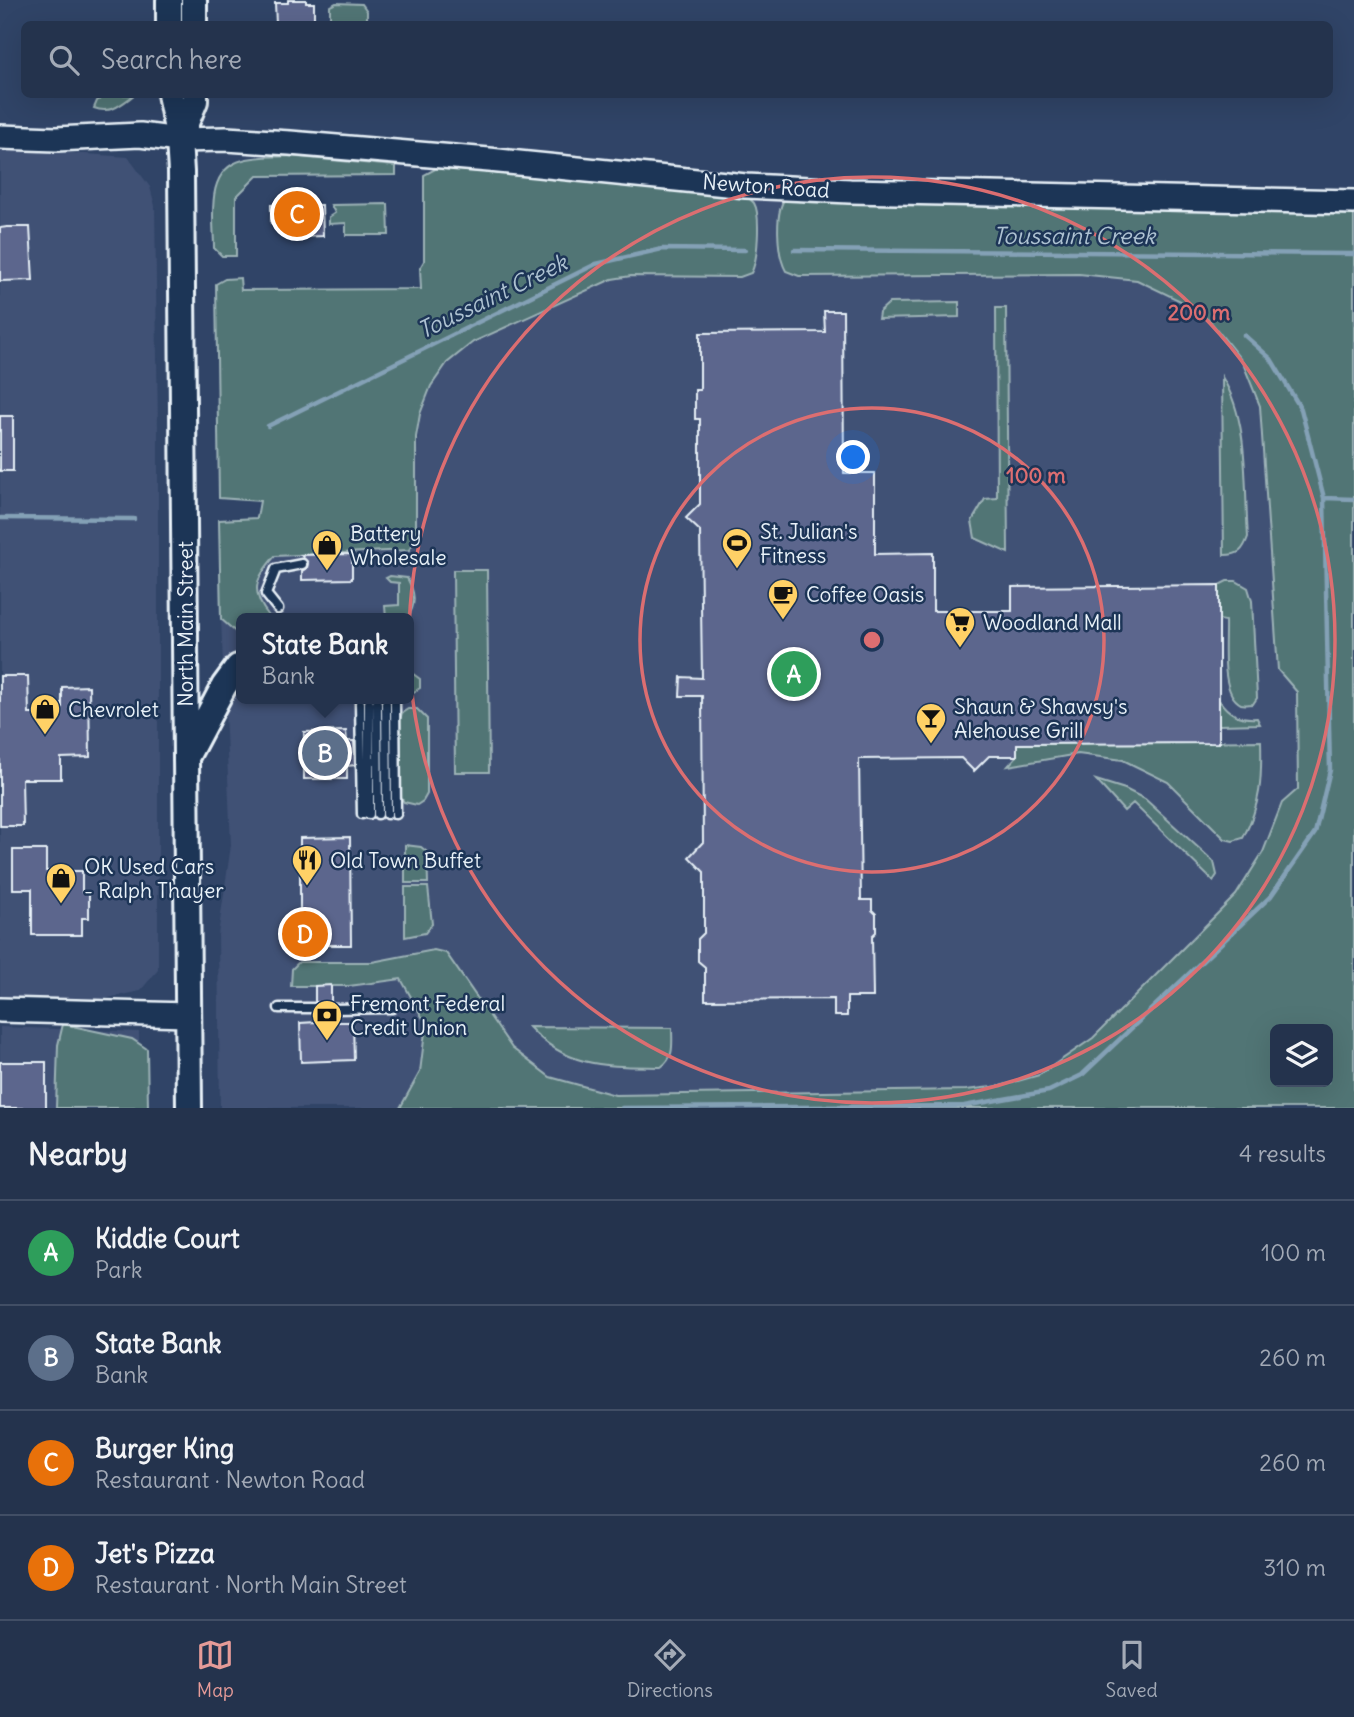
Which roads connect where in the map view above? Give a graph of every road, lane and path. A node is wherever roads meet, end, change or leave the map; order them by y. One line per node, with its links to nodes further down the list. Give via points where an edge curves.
1 (169, 0): 3 (main road)
2 (194, 0): 4 (main road)
3 (169, 21)
4 (194, 21)
5 (171, 98): 8 (main road)
6 (195, 98): 8 (main road)
7 (0, 137): 8 (street, Newton Road, via 140,135)
8 (179, 140): 9 (street, Newton Road, via 290,143 746,186); 16 (main road, North Main Street)
9 (1354, 202)
10 (302, 564): 11 (lane, via 276,569 266,594)
11 (278, 609)
12 (236, 670): 16 (main road)
13 (377, 704): 17 (lane)
14 (377, 704): 17 (lane)
15 (377, 704): 17 (lane)
16 (186, 758): 23 (main road, North Main Street)
17 (378, 814)
18 (279, 1008): 19 (lane)
19 (315, 1008)
20 (392, 1008): 21 (lane)
21 (331, 1009)
22 (0, 1010): 23 (street)
23 (188, 1015): 24 (main road, North Main Street)
24 (189, 1108)

